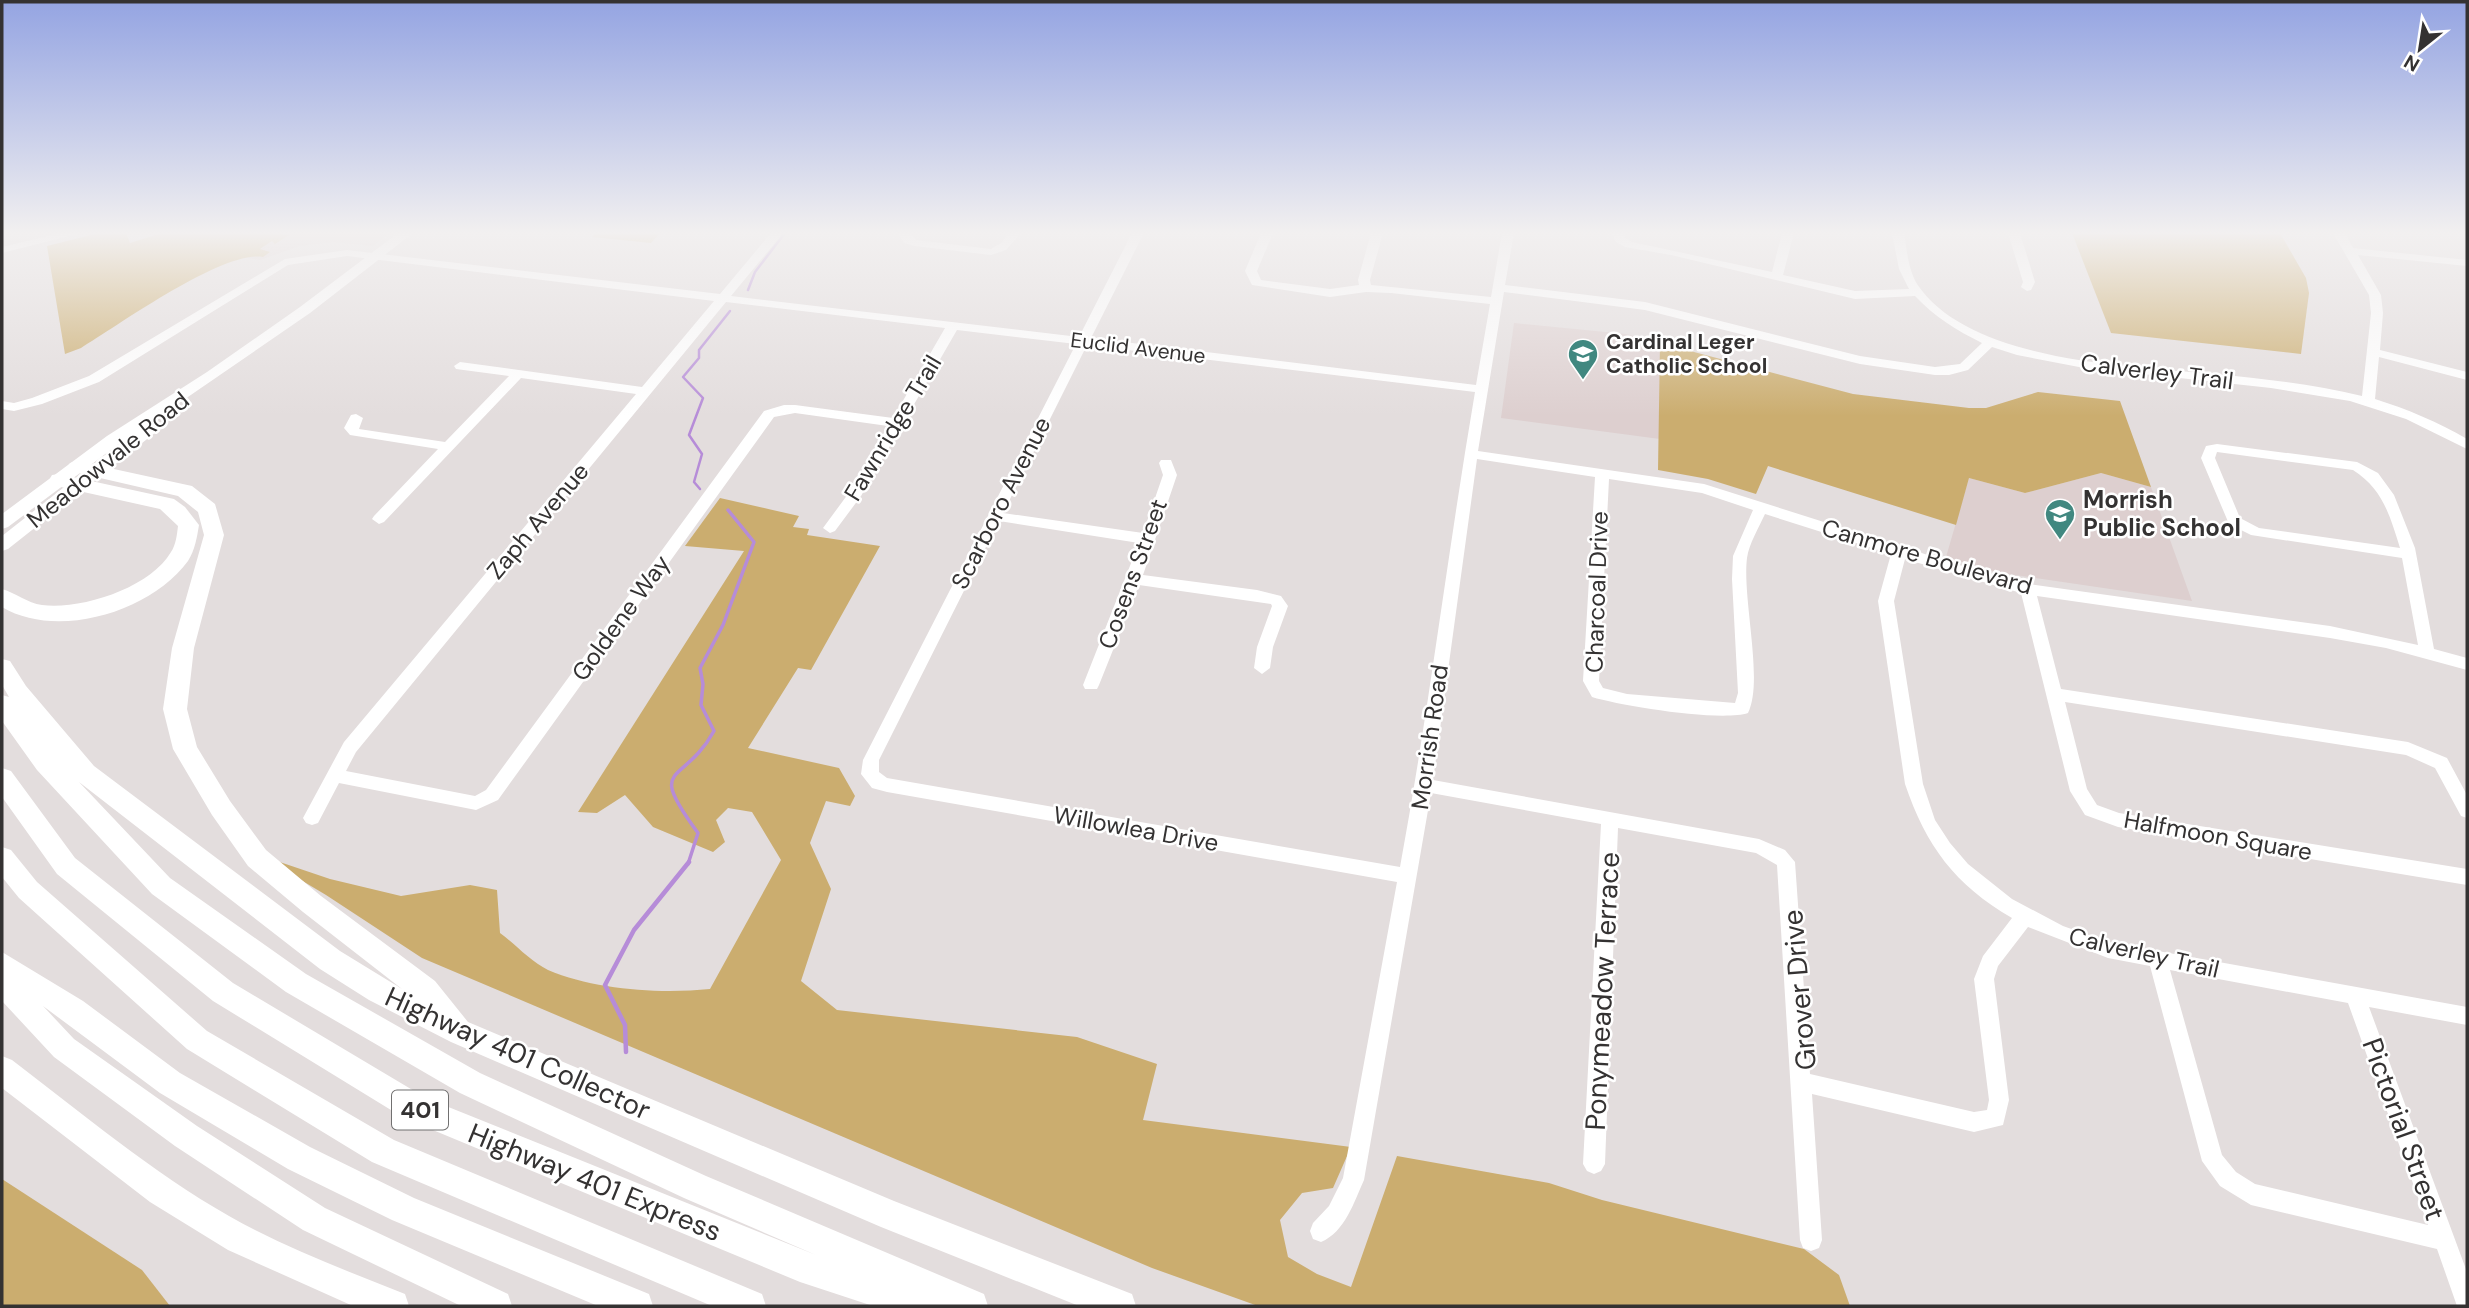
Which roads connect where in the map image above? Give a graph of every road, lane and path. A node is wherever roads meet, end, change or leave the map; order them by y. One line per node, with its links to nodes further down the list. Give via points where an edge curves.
1 (233, 294): 23 (street, Euclid Avenue, via 94,379 37,401)
2 (325, 294): 31 (main road, Meadowvale Road)
3 (690, 294): 12 (street, Euclid Avenue)
4 (726, 294): 12 (street, Zaph Avenue)
5 (1107, 294): 14 (street, Scarboro Avenue)
6 (1479, 294): 11 (street)
7 (1851, 294): 8 (street)
8 (1875, 294)
9 (1919, 294): 15 (street, Calverley Trail, via 1957,325)
10 (2374, 294): 16 (street)
11 (1497, 295): 15 (street, via 1646,306 1860,360 1936,371 1964,367); 20 (street, Morrish Road)
12 (723, 298): 13 (street, Euclid Avenue); 21 (street, Zaph Avenue)
13 (954, 326): 14 (street, Euclid Avenue); 25 (street, Fawnridge Trail)
14 (1083, 341): 20 (street, Euclid Avenue); 33 (street, Scarboro Avenue)
15 (1991, 341): 22 (street, Calverley Trail, via 2061,361 2321,392)
16 (2374, 352): 19 (street); 22 (street)
17 (460, 366): 18 (street)
18 (519, 374): 21 (street); 27 (street)
19 (2467, 376)
20 (1481, 389): 28 (street, Morrish Road)
21 (645, 391): 51 (street, Zaph Avenue, via 350,747)
22 (2368, 402): 26 (street, Calverley Trail, via 2424,422)
23 (2, 405)
24 (356, 418): 27 (street, via 351,428 355,432)
25 (897, 424): 35 (street, Fawnridge Trail); 51 (street, Goldene Way, via 795,409 769,414 492,795 476,803)
26 (2467, 445)
27 (449, 447): 34 (street)
28 (1473, 454): 30 (street, Canmore Boulevard); 53 (street, Morrish Road)
29 (1166, 463): 37 (street, Cosens Street, via 1170,475)
30 (1602, 473): 32 (street, Canmore Boulevard, via 1686,485); 32 (street, Charcoal Drive, via 1591,681 1598,693 1627,700 1742,709 1746,694 1740,556)
31 (78, 475): 36 (main road, Meadowvale Road); 42 (highway, via 154,499 178,512 189,525 179,556 158,577 128,596 91,610 31,613); 66 (highway, via 185,491 208,509 214,535 183,648 175,709 185,749 257,858 425,990)
32 (1762, 507): 38 (street, Canmore Boulevard)
33 (994, 516): 37 (street); 50 (street, Scarboro Avenue, via 871,760)
34 (379, 519)
35 (830, 528)
36 (4, 536)
37 (1147, 539): 40 (street, Cosens Street)
38 (1899, 552): 41 (street, Canmore Boulevard); 60 (street, Calverley Trail, via 1886,601 1906,739 1922,809 1955,861)
39 (2409, 554): 39 (street, via 2403,527 2374,474 2366,469 2217,448 2208,452 2238,525 2256,532); 43 (street)
40 (1134, 579): 46 (street, via 1276,600 1280,606); 47 (street, Cosens Street)
41 (2028, 589): 43 (street, Canmore Boulevard, via 2330,632); 48 (street, Halfmoon Square)
42 (2, 597)
43 (2427, 653): 44 (street, Canmore Boulevard)
44 (2467, 664)
45 (2, 667): 66 (highway, Highway 401 Collector, via 85,773 330,960)
46 (1262, 668)
47 (1091, 685)
48 (2055, 694): 54 (street, via 2408,749 2441,762); 59 (street, Halfmoon Square, via 2079,791 2091,810 2118,820)
49 (2, 704): 81 (highway, via 46,762 161,886 296,983 470,1083 695,1187)
50 (870, 774): 58 (street, Willowlea Drive, via 878,783 899,788)
51 (334, 775): 55 (street, Zaph Avenue)
52 (2, 778): 80 (highway, Highway 401 Express / 401, via 66,866 223,992 415,1108 800,1266)
53 (1424, 785): 56 (street, Grover Drive); 58 (street, Morrish Road)
54 (2467, 811)
55 (312, 818)
56 (1610, 819): 69 (street, Grover Drive, via 1759,846 1786,862); 71 (street, Ponymeadow Terrace)
57 (2, 858): 79 (highway, Highway 401 Express / 401, via 28,890 197,1041 383,1151)
58 (1407, 876): 72 (street, Morrish Road, via 1353,1180 1337,1214)
59 (2467, 877)
60 (2025, 916): 61 (street, Calverley Trail, via 2077,941); 69 (street, Grover Drive, via 1988,964 1984,979 1998,1100 1996,1118 1974,1122)
61 (2158, 960): 64 (street, Calverley Trail); 74 (street, via 2213,1161 2228,1179 2251,1194)
62 (2, 964): 78 (highway, via 73,1010 170,1083 299,1158 403,1209)
63 (2, 982): 77 (highway, via 64,1048 186,1136 314,1219)
64 (2355, 996): 65 (street, Calverley Trail); 74 (street, Pictorial Street)
65 (2467, 1016)
66 (461, 1033): 82 (highway, Highway 401 Collector, via 892,1216)
67 (2, 1054): 70 (highway)
68 (2, 1070): 70 (highway)
69 (1803, 1082): 73 (street)
70 (72, 1123): 76 (highway, via 151,1184 216,1226 292,1266)
71 (1594, 1164)
72 (1321, 1231)
73 (1811, 1240)
74 (2444, 1240): 75 (street, Pictorial Street)
75 (2467, 1302)
76 (393, 1306)
77 (496, 1306)
78 (637, 1306)
79 (750, 1306)
80 (922, 1306)
81 (972, 1306)
82 (1119, 1306)

